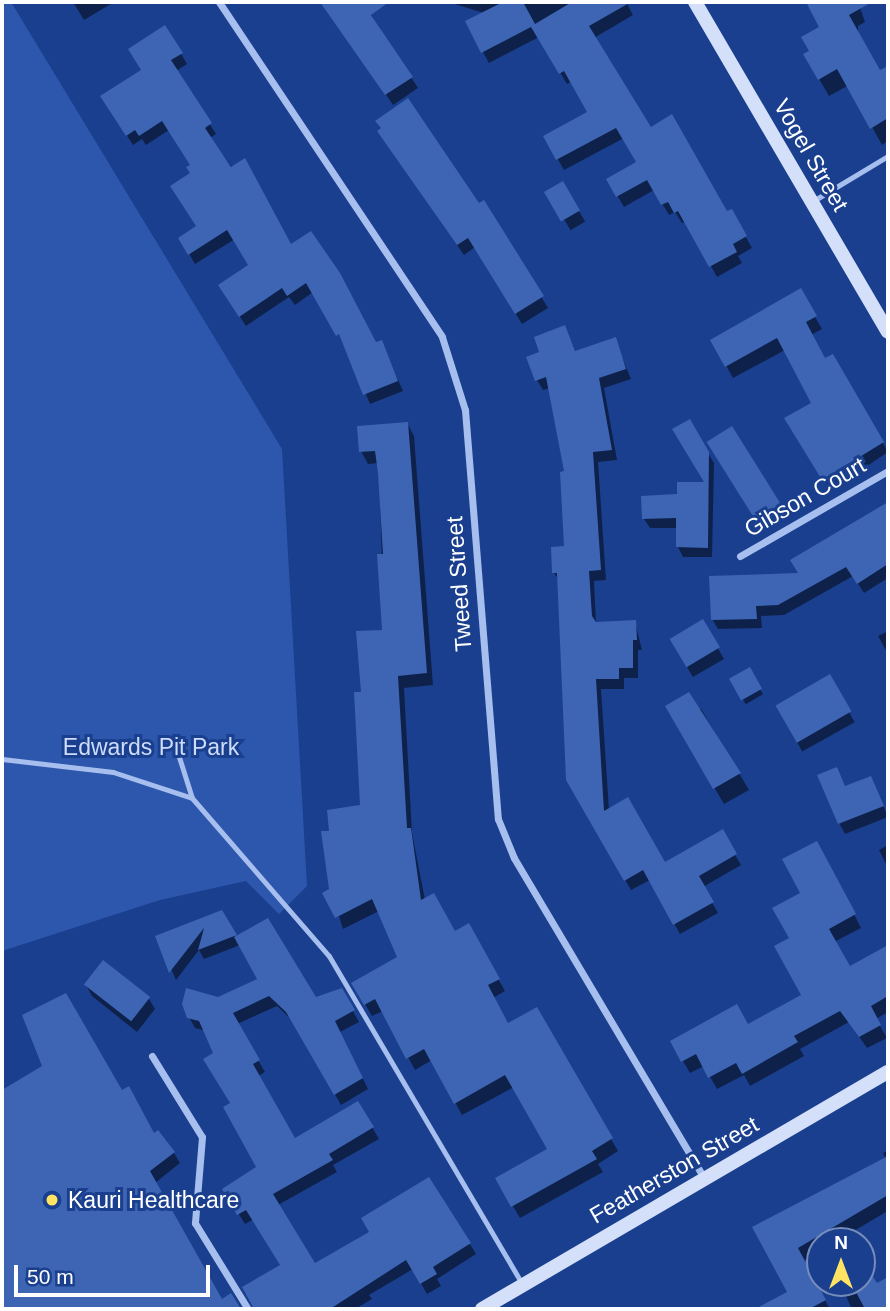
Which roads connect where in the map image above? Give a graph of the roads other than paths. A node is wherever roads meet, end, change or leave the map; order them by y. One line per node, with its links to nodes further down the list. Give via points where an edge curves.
1 (219, 2): 13 (street, Tweed Street, via 443,337 465,410 498,819 514,858)
2 (695, 2): 4 (main road, Vogel Street)
3 (888, 156): 4 (lane)
4 (812, 202): 5 (main road, Vogel Street)
5 (888, 332)
6 (888, 471): 7 (street, Gibson Court)
7 (740, 556)
8 (178, 757): 10 (lane)
9 (2, 759): 10 (lane, via 113,772)
10 (192, 798): 14 (lane, via 329,956)
11 (152, 1056): 15 (street, via 202,1138 195,1223)
12 (888, 1072): 13 (main road, Featherston Street)
13 (704, 1178): 14 (main road, Featherston Street)
14 (523, 1285): 16 (main road, Featherston Street)
15 (248, 1309)
16 (482, 1309)

